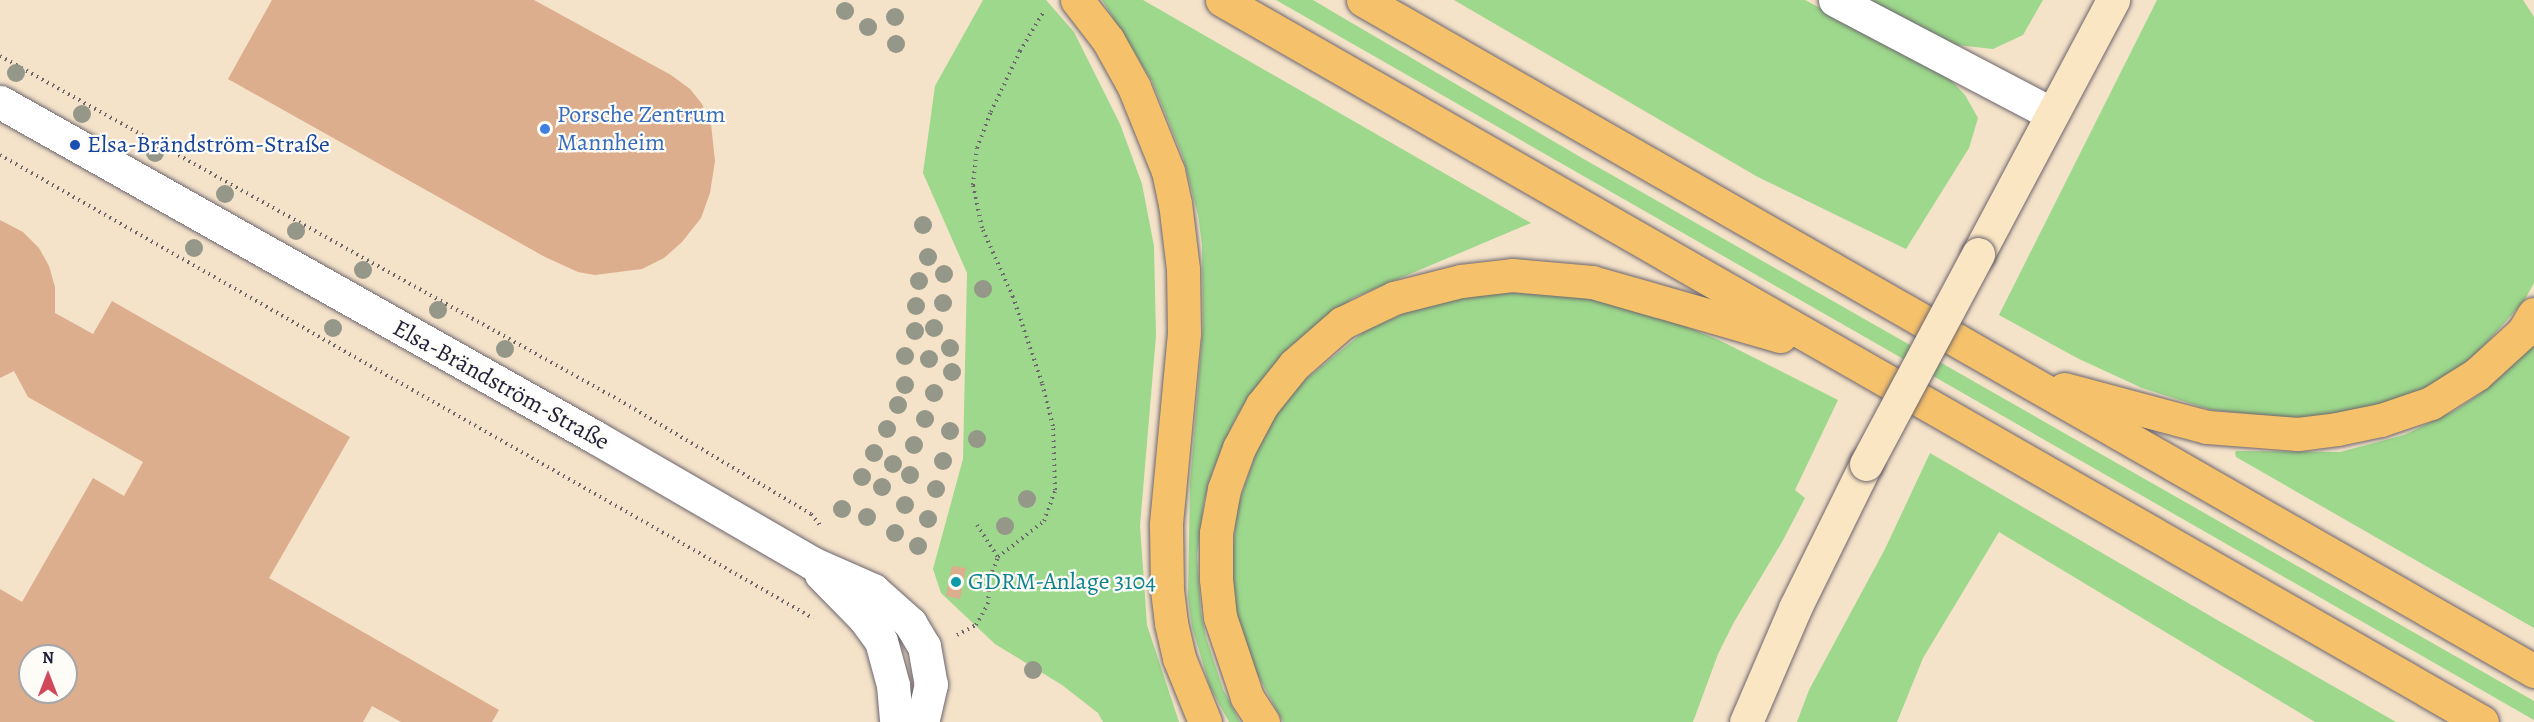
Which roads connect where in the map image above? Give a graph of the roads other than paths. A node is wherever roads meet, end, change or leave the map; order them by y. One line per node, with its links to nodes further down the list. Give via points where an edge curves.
1 (1077, 0): 15 (highway, via 1108,40 1134,87 1168,171 1175,203 1183,269 1184,333 1167,503 1167,590 1179,658)
2 (1222, 0): 9 (highway)
3 (1364, 0): 10 (highway)
4 (1835, 0): 7 (street)
5 (2113, 0): 7 (main road)
6 (0, 102): 11 (street, Elsa-Brändström-Straße)
7 (2052, 114): 17 (main road, bridge, via 1866,464 1795,608)
8 (2534, 314): 10 (highway, via 2523,332 2477,374 2431,403 2381,420 2327,431 2298,434 2207,427)
9 (1829, 349): 16 (highway, via 1592,282 1512,274 1461,281 1394,298 1342,323 1294,365 1262,405 1239,448 1222,500 1216,534 1220,617 1247,697); 18 (highway)
10 (2020, 377): 12 (highway)
11 (812, 563): 13 (street, Elsa-Brändström-Straße, via 881,640 893,685); 14 (street, Elsa-Brändström-Straße, via 873,590 910,623 924,646 931,684)
12 (2534, 671)
13 (896, 722)
14 (922, 722)
15 (1205, 722)
16 (1263, 722)
17 (1746, 722)
18 (2482, 722)

